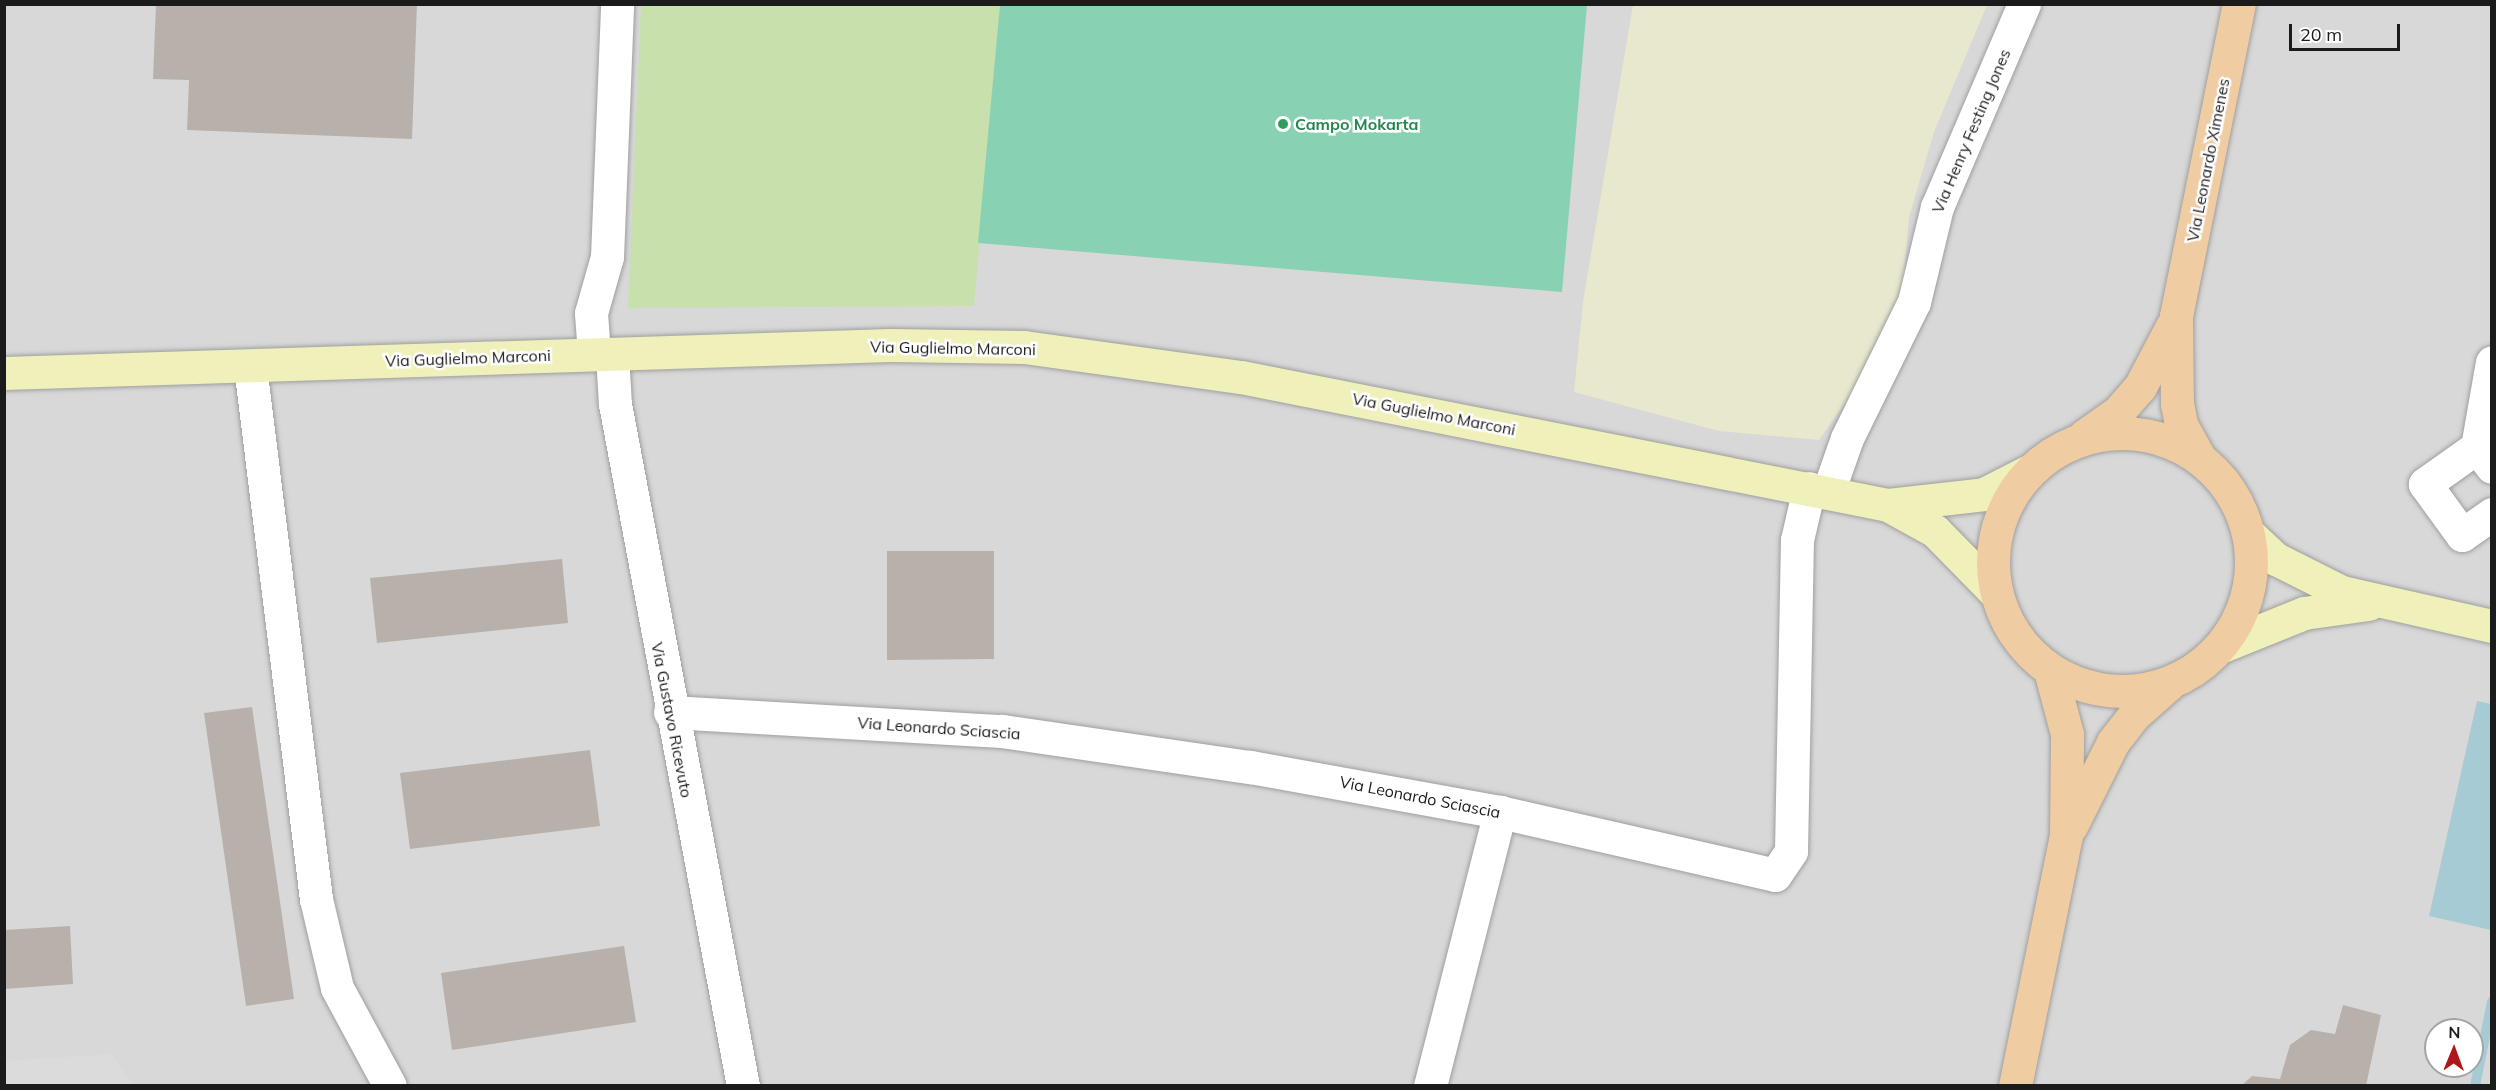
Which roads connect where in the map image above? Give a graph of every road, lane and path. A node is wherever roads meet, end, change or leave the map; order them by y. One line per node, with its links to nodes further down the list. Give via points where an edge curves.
1 (617, 4): 5 (street, Via Gustavo Ricevuto, via 607,257 591,313)
2 (2024, 4): 13 (street, Via Henry Festing Jones, via 1937,207 1914,302)
3 (2240, 4): 4 (main road, Via Leonardo Ximenes)
4 (2176, 316): 9 (main road, Via Leonardo Ximenes, via 2140,387 2118,412); 10 (main road, Via Leonardo Ximenes, via 2177,404 2181,424)
5 (603, 354): 7 (main road, Via Guglielmo Marconi); 13 (main road, Via Guglielmo Marconi, via 890,345 1024,347 1146,361); 23 (street, Via Gustavo Ricevuto)
6 (2492, 362): 11 (street)
7 (250, 366): 8 (main road, Via Guglielmo Marconi); 26 (street, via 315,899 337,988)
8 (4, 373)
9 (2080, 439): 10 (main road, via 2110,432 2141,434 2172,442); 12 (main road, via 2051,452)
10 (2199, 457): 16 (main road, via 2222,479 2239,505)
11 (2484, 457): 15 (street, via 2425,484 2462,535)
12 (2027, 472): 14 (main road, Via Guglielmo Marconi, via 1984,494); 17 (main road, via 2008,498 1995,528 1991,561)
13 (1818, 490): 14 (main road, Via Guglielmo Marconi); 24 (street, Via Leonardo Sciascia, via 1797,540 1791,851 1775,874)
14 (1888, 505): 17 (main road, Via Guglielmo Marconi, via 1935,531)
15 (2492, 514)
16 (2249, 534): 18 (main road, via 2276,559 2312,580); 20 (main road, via 2252,564 2248,594)
17 (1995, 592): 21 (main road, via 2007,622 2025,649)
18 (2384, 601): 19 (main road); 20 (main road, via 2304,613)
19 (2492, 626)
20 (2220, 647): 22 (main road, via 2198,667)
21 (2050, 670): 22 (main road, via 2099,688 2130,691); 25 (main road, via 2067,734)
22 (2172, 682): 25 (main road, via 2135,714 2113,742)
23 (670, 712): 24 (street, Via Leonardo Sciascia, via 1002,731 1250,767); 27 (street, Via Gustavo Ricevuto)
24 (1500, 812): 28 (street)
25 (2066, 836): 29 (main road)
26 (390, 1086)
27 (743, 1086)
28 (1430, 1086)
29 (2015, 1086)

